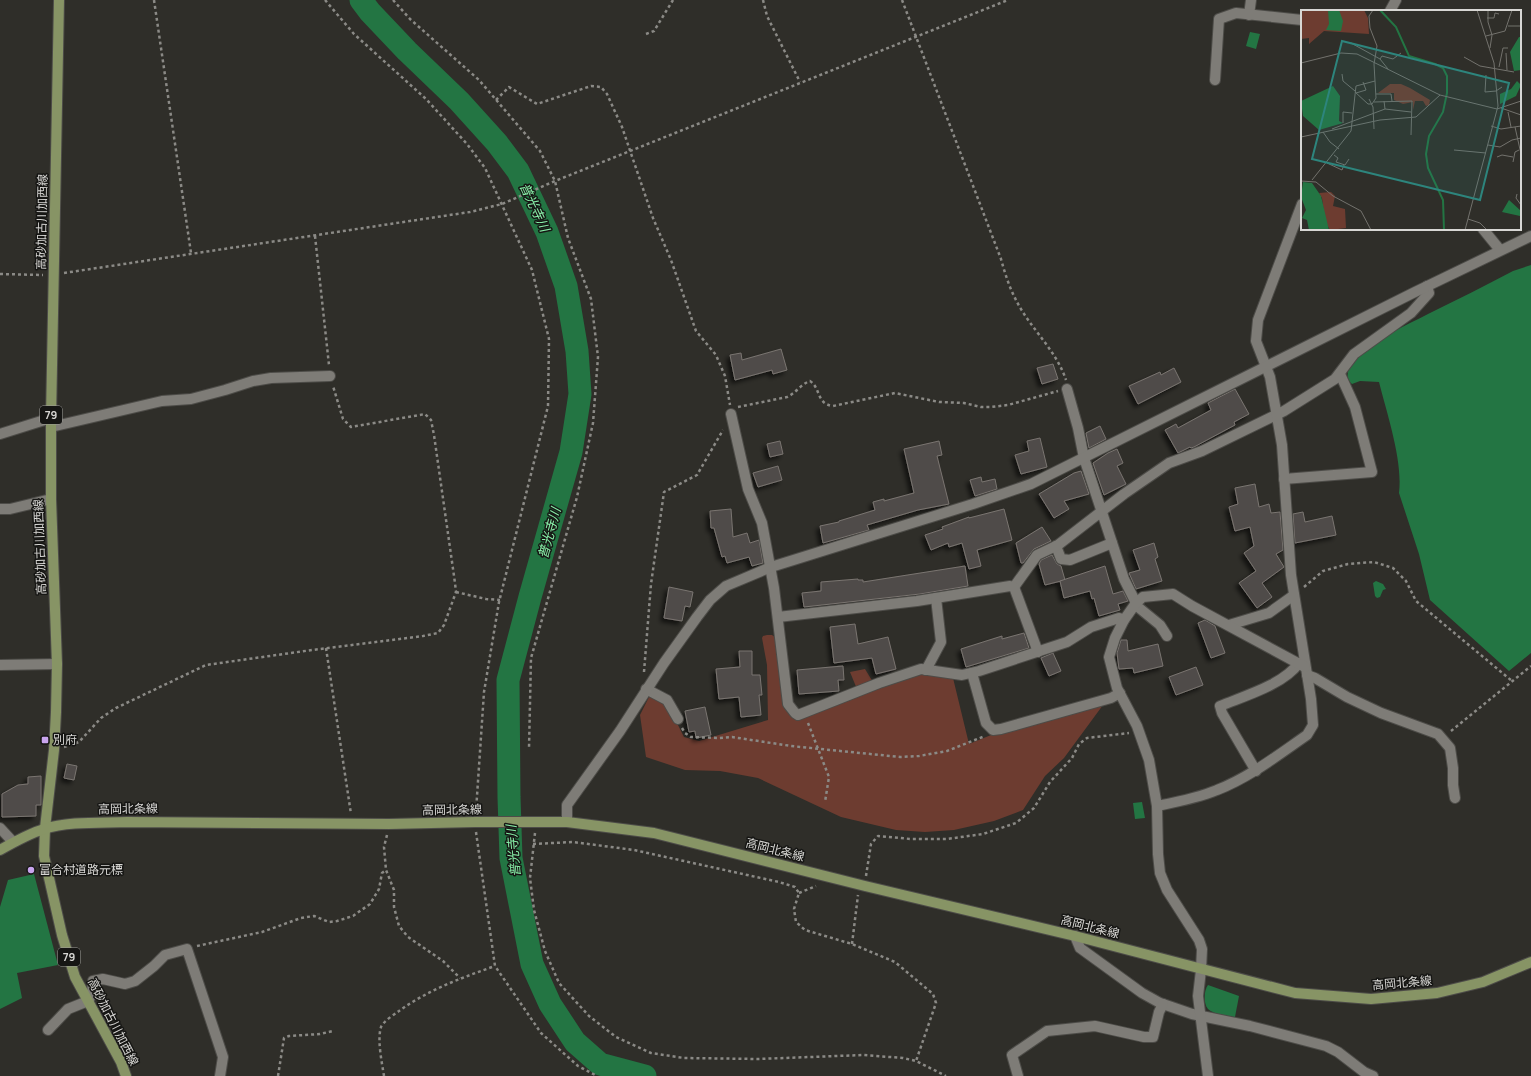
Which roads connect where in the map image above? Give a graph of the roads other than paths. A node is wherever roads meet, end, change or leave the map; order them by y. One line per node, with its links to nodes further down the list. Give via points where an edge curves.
1 (59, 0): 19 (main road, 高砂加古川加西線 / 79)
2 (1251, 0): 5 (street)
3 (1396, 0): 4 (street)
4 (1391, 10)
5 (1249, 15): 6 (street); 7 (street, via 1236,13 1219,19)
6 (1301, 20)
7 (1215, 80)
8 (1301, 207): 13 (street, via 1258,320 1256,341)
9 (1484, 230): 11 (street)
10 (1531, 236): 11 (street)
11 (1500, 250): 12 (street)
12 (1427, 286): 13 (street); 14 (street, via 1429,293 1411,312 1354,354)
13 (1266, 366): 17 (street); 21 (street)
14 (1340, 374): 17 (street); 22 (street, via 1355,407 1372,472)
15 (330, 376): 19 (street, via 253,380 191,399 162,401)
16 (1067, 389): 21 (street)
17 (1277, 413): 22 (street); 25 (street, via 1202,451 1169,462)
18 (731, 414): 28 (street, via 748,489 762,523)
19 (51, 422): 20 (street); 23 (main road, 高砂加古川加西線 / 79)
20 (0, 434)
21 (1084, 458): 25 (street); 28 (street, via 1031,484)
22 (1284, 479): 30 (street)
23 (51, 500): 24 (street); 38 (main road, 高砂加古川加西線 / 79)
24 (0, 509)
25 (1102, 512): 26 (street); 27 (street)
26 (1112, 543): 27 (street, via 1070,560 1061,558); 32 (street, via 1124,579)
27 (1056, 546): 29 (street, via 1037,555)
28 (770, 567): 33 (street); 43 (street, via 726,586 710,600)
29 (1014, 587): 31 (street); 37 (street)
30 (1294, 595): 35 (street, via 1269,613); 40 (street)
31 (936, 598): 33 (street); 41 (street, via 941,642)
32 (1136, 603): 34 (street); 35 (street, via 1143,597 1173,594); 36 (street, via 1160,625)
33 (778, 617): 41 (street, via 788,704 798,715 879,683 921,669)
34 (1124, 620): 37 (street, via 1119,618 1091,627 1067,642); 44 (street, via 1109,657)
35 (1229, 625): 40 (street)
36 (1167, 636)
37 (1038, 652): 42 (street)
38 (57, 664): 39 (street); 51 (main road, 高砂加古川加西線 / 79, via 54,750)
39 (0, 665)
40 (1304, 669): 46 (street, via 1313,725 1307,735); 46 (street, via 1294,670 1275,682 1220,706); 47 (street, via 1354,700 1438,734 1450,748)
41 (926, 670): 42 (street, via 955,674)
42 (972, 672): 44 (street, via 986,723 993,730 1110,698)
43 (646, 690): 45 (street, via 667,700); 49 (street, via 620,732 567,805)
44 (1120, 693): 48 (street, via 1139,731 1149,760)
45 (678, 719)
46 (1256, 770): 48 (street, via 1217,790)
47 (1456, 798)
48 (1157, 806): 56 (street, via 1160,873 1167,890 1199,940 1202,949)
49 (567, 822): 51 (main road, 高岡北条線, via 127,822); 54 (main road, 高岡北条線, via 654,833)
50 (0, 828): 52 (street)
51 (45, 828): 52 (main road, 高岡北条線); 57 (main road, 高砂加古川加西線 / 79, via 44,856 62,935 75,977)
52 (13, 842): 53 (main road, 高岡北条線)
53 (0, 850)
54 (1075, 936): 56 (main road, 高岡北条線); 58 (street, via 1080,948 1142,993)
55 (1531, 962): 56 (main road, 高岡北条線, via 1483,982 1437,993 1371,999 1295,993)
56 (1202, 970): 59 (street, via 1198,996)
57 (88, 1001): 60 (street, via 68,1009); 62 (main road, 高砂加古川加西線 / 79); 63 (street, via 92,994 92,981 103,979 125,984 135,982 165,955 187,949 223,1057)
58 (1164, 1004): 59 (street); 64 (street, via 1159,1012 1153,1037 1095,1026 1048,1031 1012,1056)
59 (1201, 1016): 61 (street, via 1326,1046 1338,1052); 65 (street)
60 (48, 1030)
61 (1359, 1072): 66 (street)
62 (126, 1076)
63 (220, 1076)
64 (1018, 1076)
65 (1208, 1076)
66 (1373, 1076)

